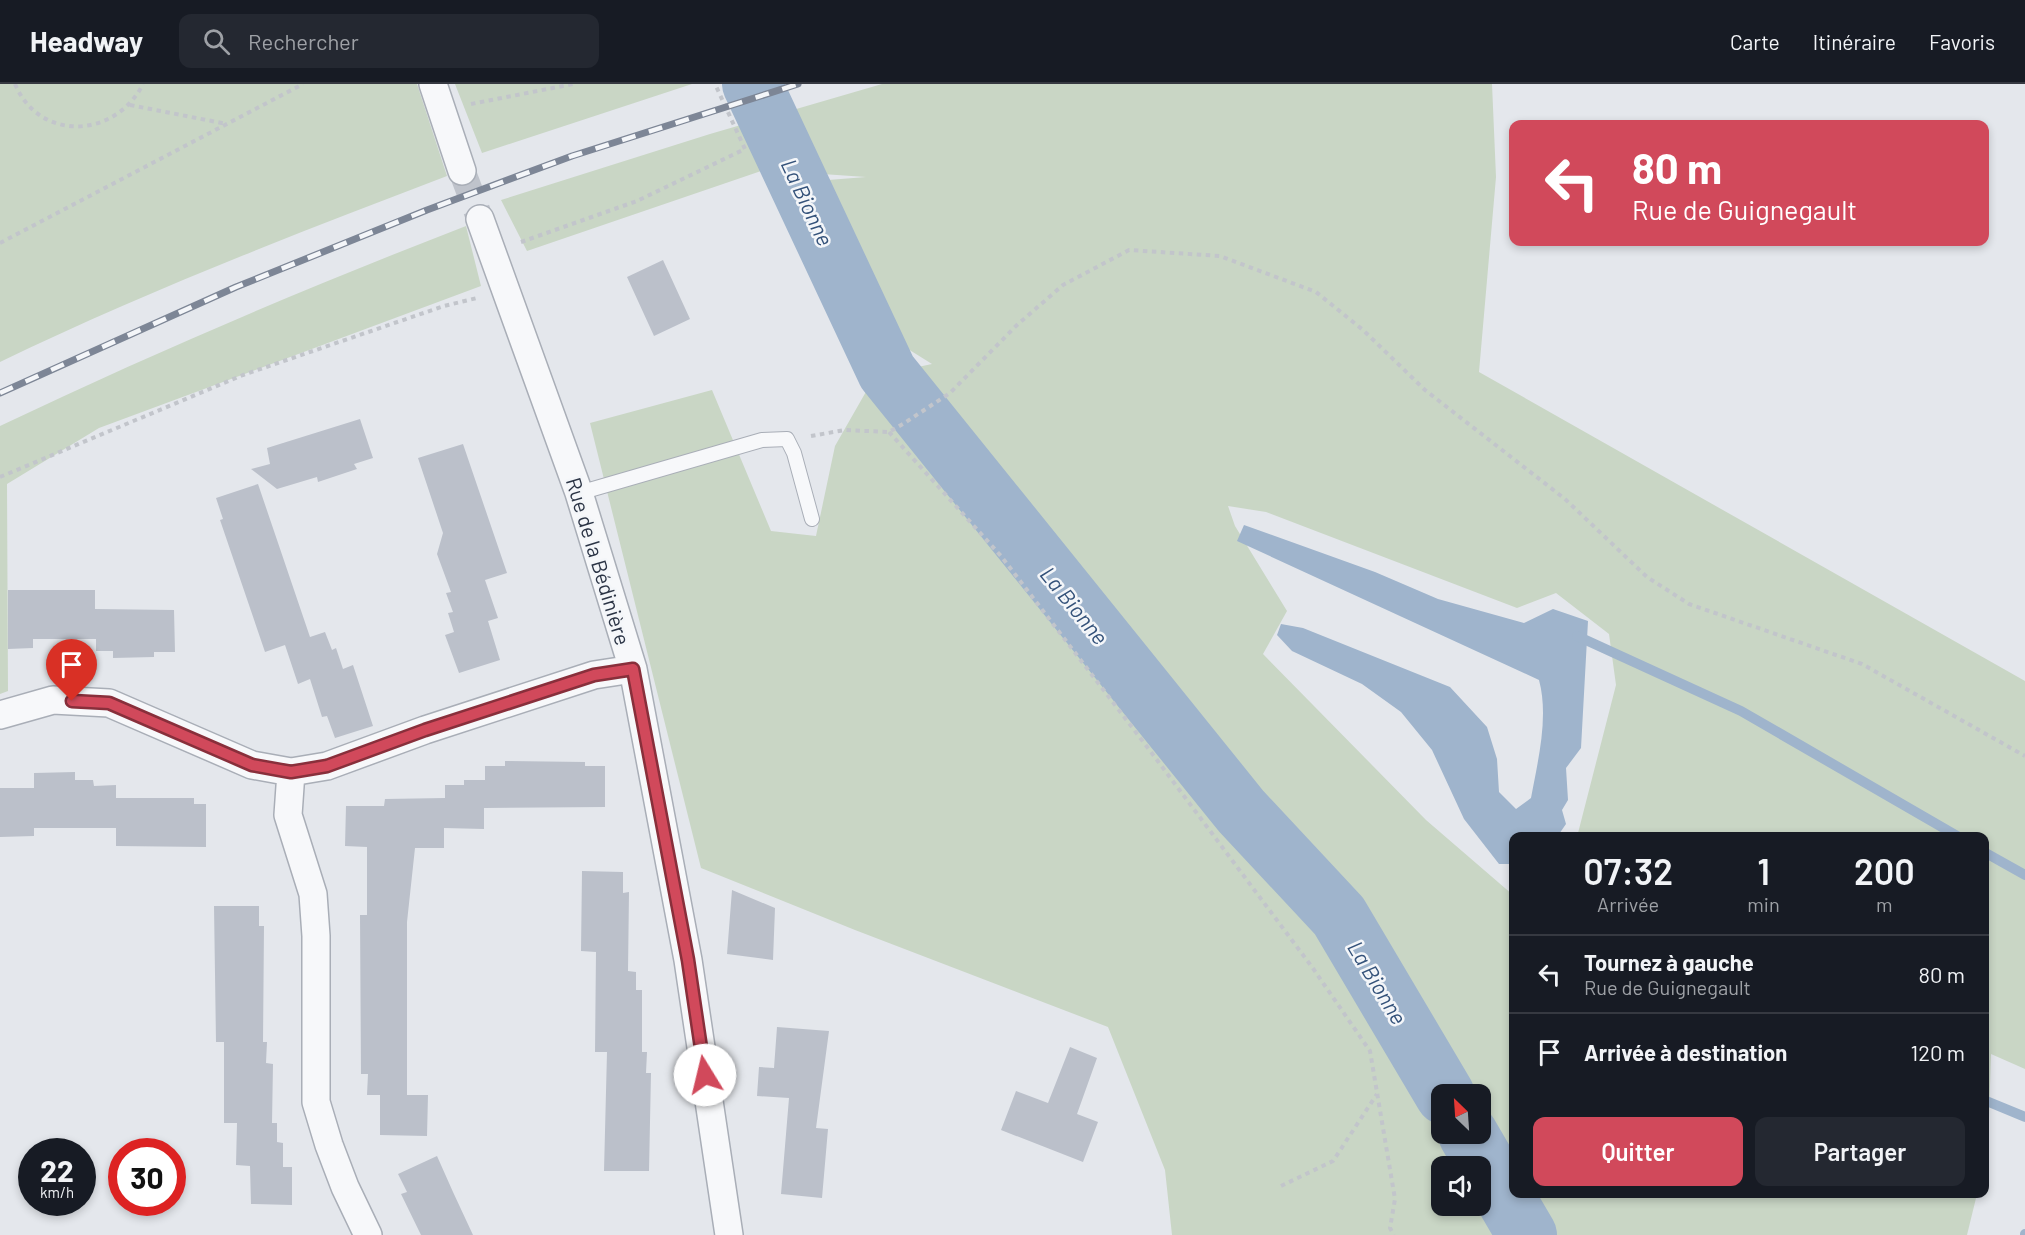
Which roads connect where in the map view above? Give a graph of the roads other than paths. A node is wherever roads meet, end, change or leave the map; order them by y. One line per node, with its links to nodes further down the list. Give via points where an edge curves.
1 (433, 84): 2 (street)
2 (462, 171)
3 (480, 219): 4 (street, Rue de la Bédinière)
4 (579, 493): 5 (lane, via 762,440 787,439); 6 (street, Rue de la Bédinière)
5 (812, 519)
6 (633, 669): 8 (street, via 594,675 327,766); 10 (street, Rue de la Bédinière, via 688,960)
7 (0, 715): 8 (street, via 53,700 109,703 252,765)
8 (291, 772): 9 (street, via 288,815 313,894 316,1102 345,1187)
9 (368, 1235)
10 (729, 1235)

